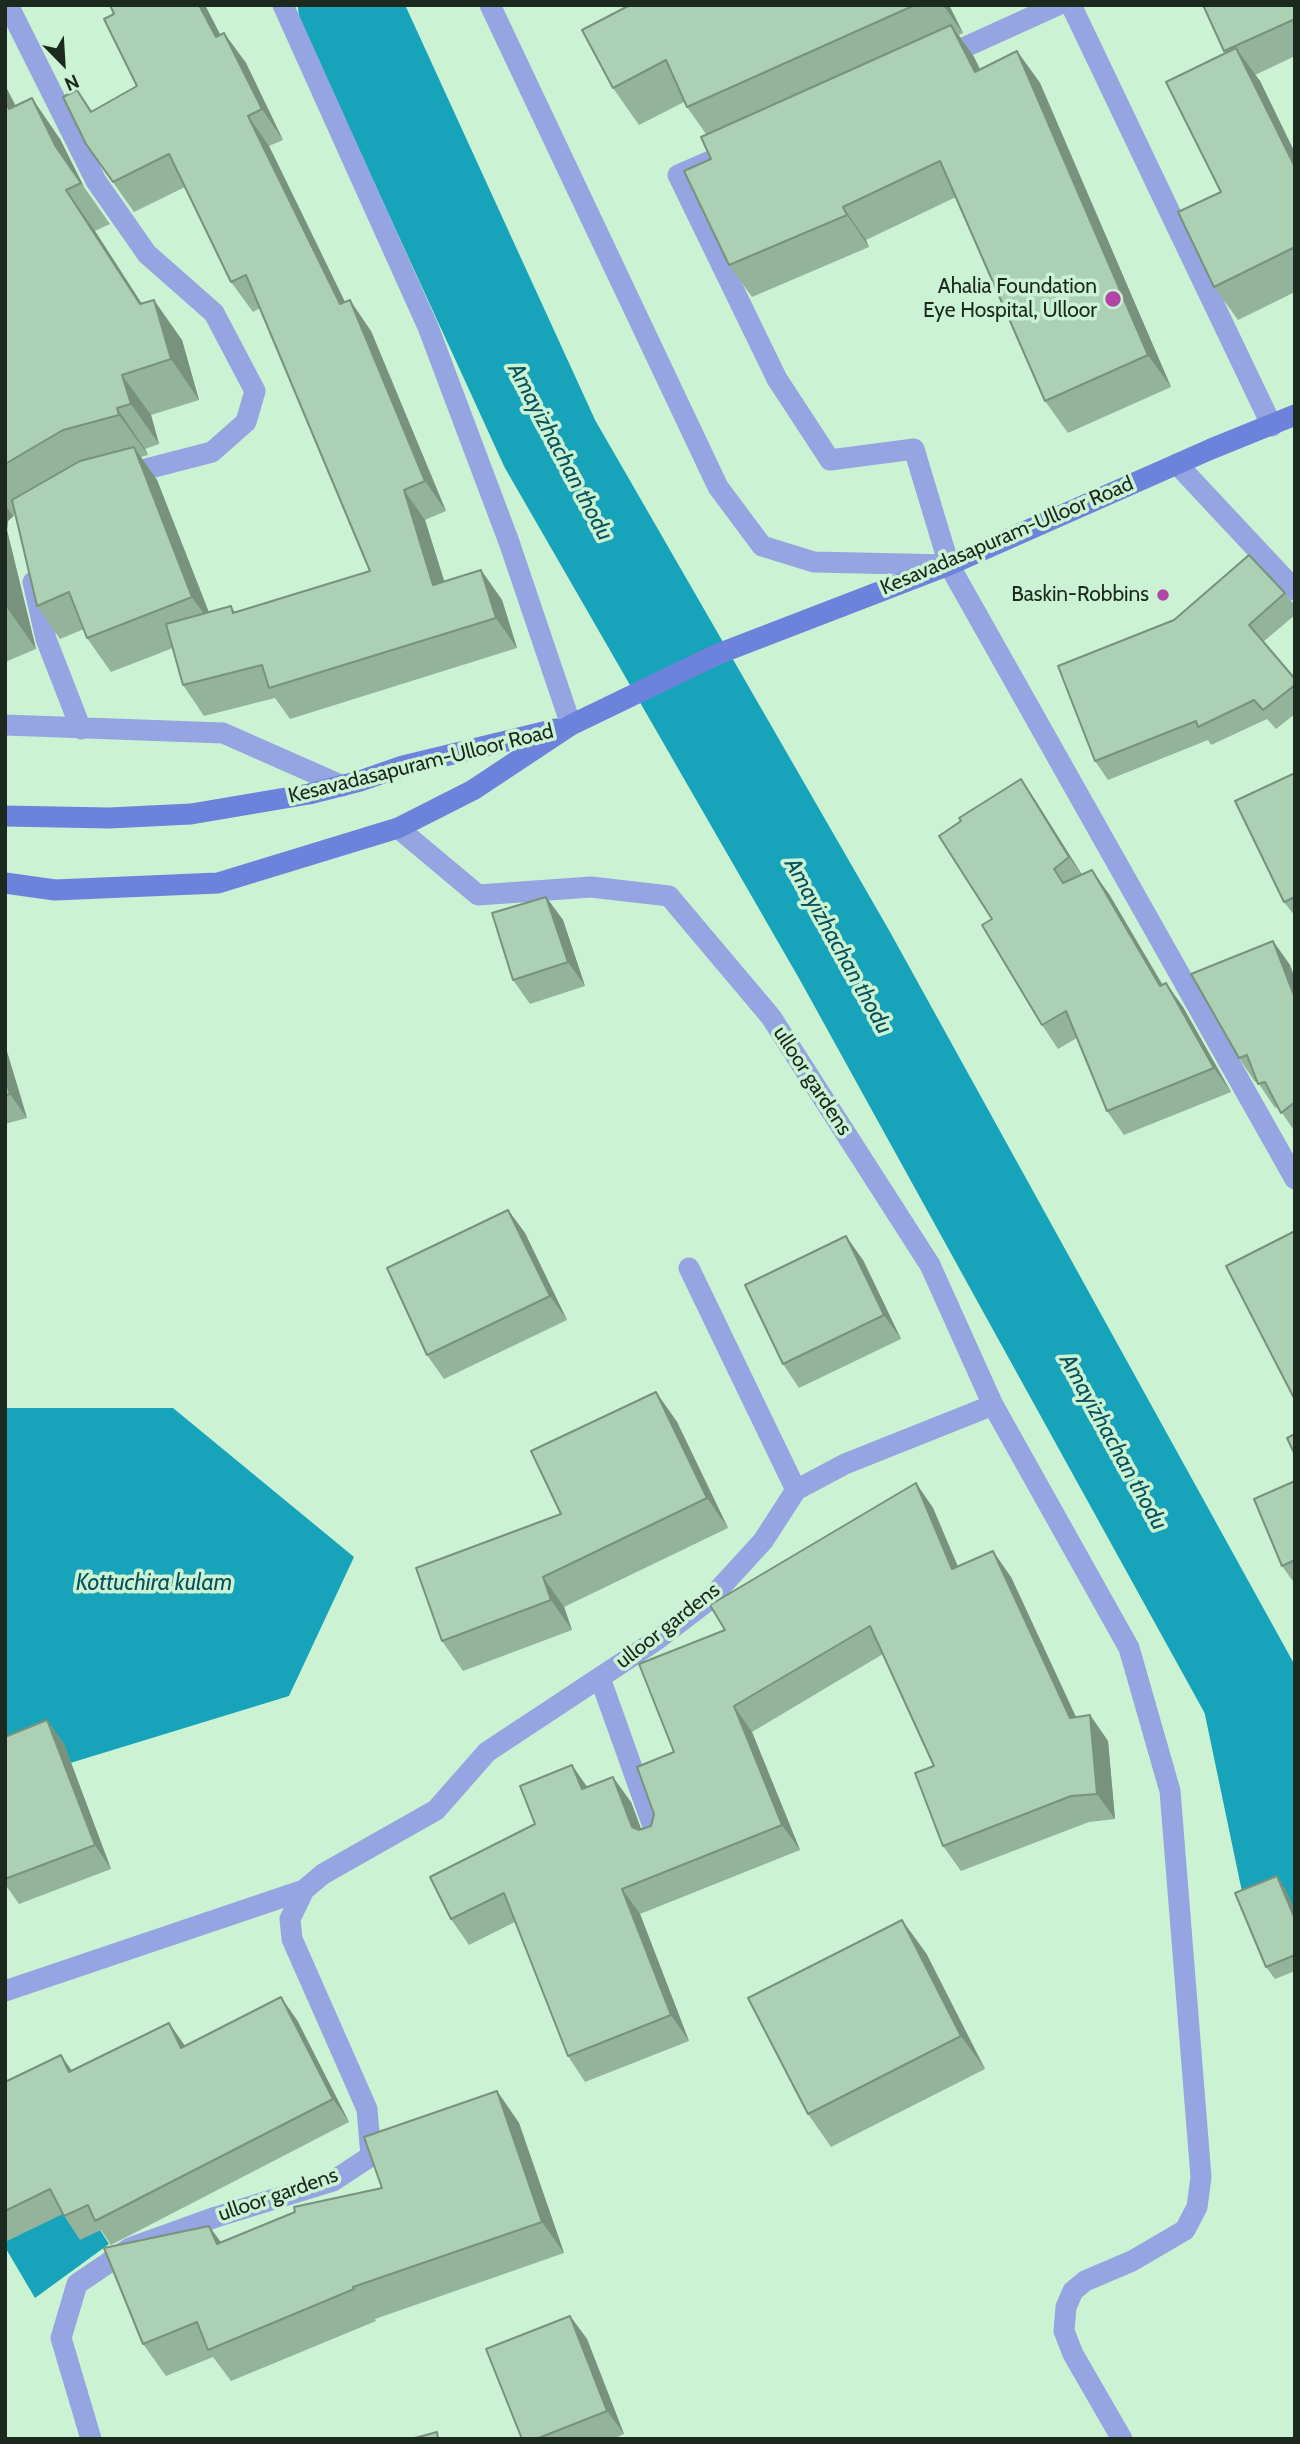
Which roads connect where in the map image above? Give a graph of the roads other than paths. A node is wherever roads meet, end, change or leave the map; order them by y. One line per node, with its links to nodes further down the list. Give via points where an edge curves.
1 (8, 5): 11 (street, via 96,181 148,254 214,313 255,391 246,422 212,452)
2 (283, 5): 16 (street, via 428,327 509,542)
3 (490, 5): 13 (street, via 718,487 762,546 814,562)
4 (1058, 5): 6 (street)
5 (1071, 5): 9 (street)
6 (918, 68)
7 (729, 153): 13 (street, via 678,175 777,379 830,460 914,449)
8 (1295, 415): 9 (main road, Kesavadasapuram-Ulloor Road)
9 (1272, 426): 10 (main road, Kesavadasapuram-Ulloor Road)
10 (1177, 464): 13 (main road, Kesavadasapuram-Ulloor Road); 14 (street)
11 (98, 482)
12 (29, 564): 17 (street, via 46,639)
13 (949, 565): 16 (main road, Kesavadasapuram-Ulloor Road, via 718,654); 22 (street)
14 (1295, 590)
15 (5, 725): 17 (street)
16 (571, 726): 18 (main road, Kesavadasapuram-Ulloor Road, via 404,766); 20 (main road, Kesavadasapuram-Ulloor Road, via 473,790)
17 (81, 729): 18 (street, via 223,733)
18 (343, 786): 19 (main road, Kesavadasapuram-Ulloor Road, via 191,814)
19 (5, 816)
20 (398, 828): 21 (main road, Kesavadasapuram-Ulloor Road, via 218,883 55,890); 24 (street, ulloor gardens, via 478,895 591,887 669,896 771,1017 930,1265)
21 (5, 883)
22 (1295, 1179)
23 (689, 1268): 25 (street)
24 (993, 1405): 25 (street, ulloor gardens, via 845,1464); 31 (street, via 1129,1648 1170,1791 1201,2177 1197,2207 1185,2230 1073,2291 1064,2331)
25 (796, 1490): 26 (street, ulloor gardens, via 763,1541 709,1600)
26 (600, 1678): 27 (street); 28 (street, ulloor gardens, via 487,1752 436,1810 323,1874)
27 (659, 1843)
28 (304, 1890): 29 (street); 30 (street, ulloor gardens, via 289,1929 367,2109 371,2156 332,2181 130,2248 78,2284 61,2338)
29 (5, 1992)
30 (91, 2439)
31 (1122, 2439)

